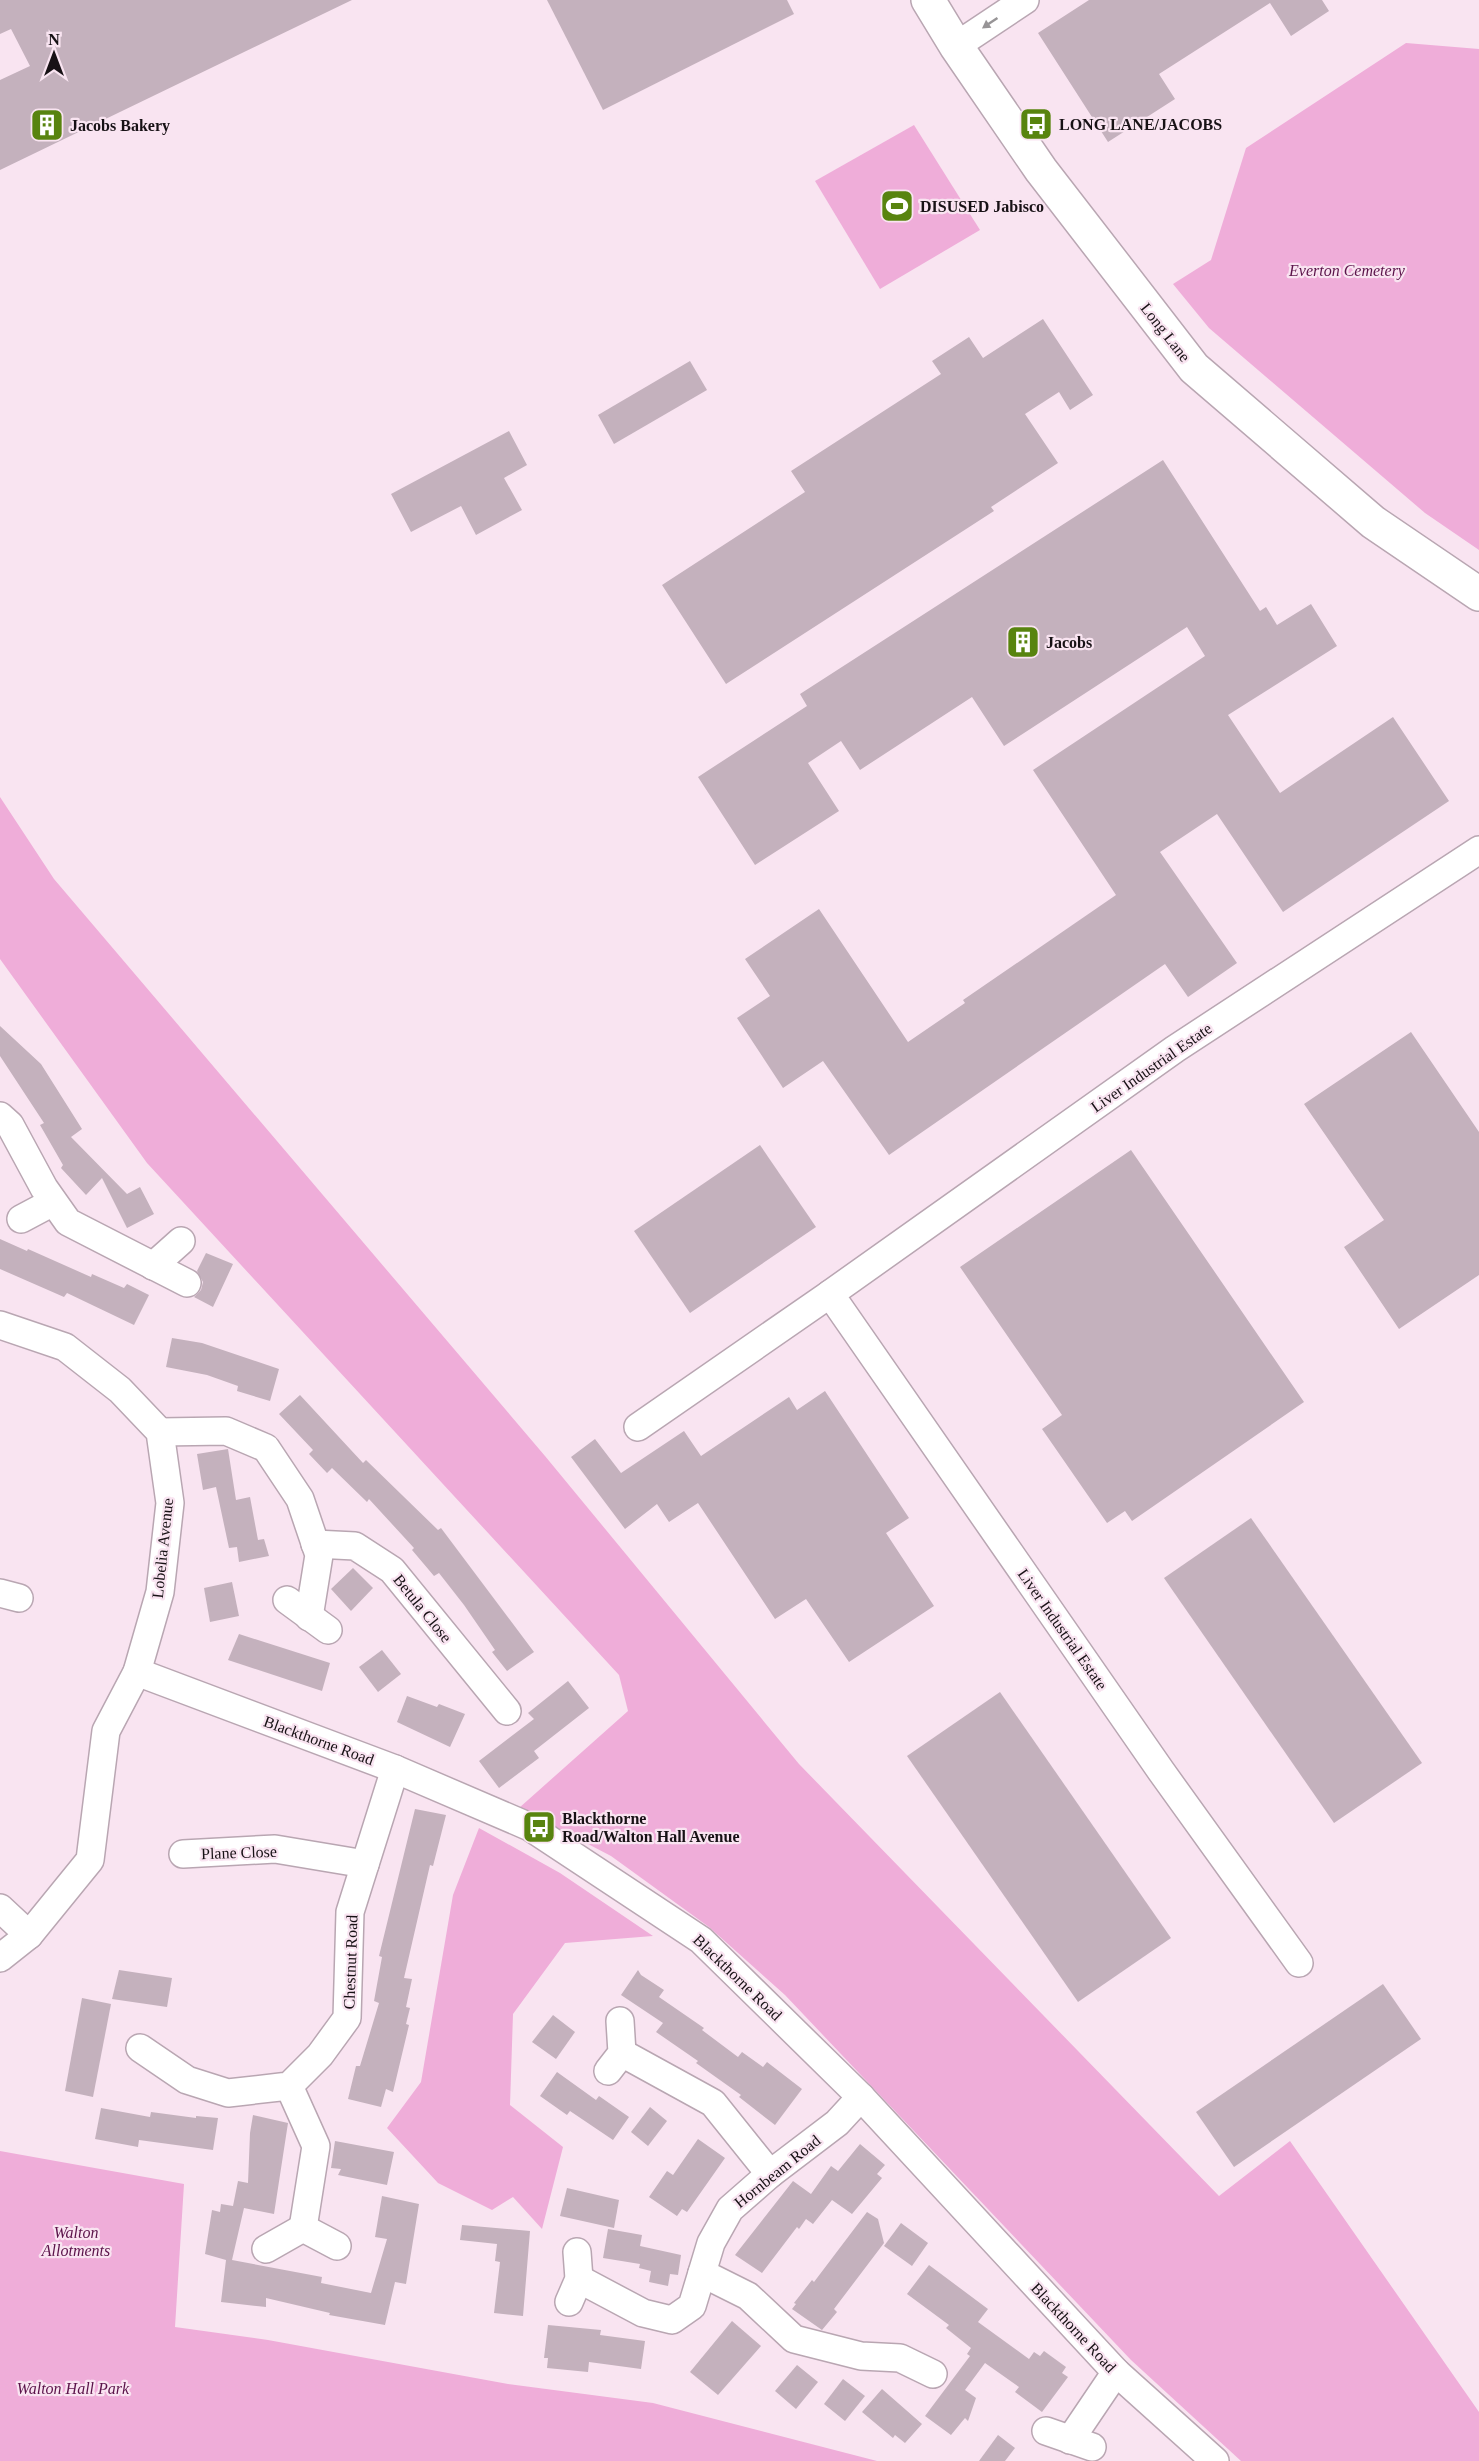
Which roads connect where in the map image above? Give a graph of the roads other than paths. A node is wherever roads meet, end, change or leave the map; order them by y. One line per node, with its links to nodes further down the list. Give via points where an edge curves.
1 (928, 0): 3 (main road, Long Lane)
2 (1025, 0): 3 (street, one-way to 3)
3 (956, 46): 4 (main road, Long Lane, via 1041,170 1194,368 1373,522)
4 (1479, 594)
5 (1479, 850): 12 (street, Liver Industrial Estate, via 1175,1049)
6 (0, 1116): 7 (street, via 10,1125)
7 (53, 1202): 8 (street); 10 (street, via 68,1222)
8 (21, 1218)
9 (181, 1241): 10 (street)
10 (153, 1266): 11 (street)
11 (187, 1282)
12 (830, 1294): 14 (street, Liver Industrial Estate); 26 (street, Liver Industrial Estate)
13 (0, 1324): 15 (street, via 65,1347 120,1390)
14 (638, 1427)
15 (160, 1432): 16 (street, via 226,1431 266,1448 300,1499); 18 (street, Lobelia Avenue, via 170,1503 160,1592)
16 (315, 1544): 17 (street, via 319,1555 319,1623); 19 (street, Betula Close, via 355,1546 393,1570)
17 (287, 1600)
18 (137, 1672): 20 (street, Blackthorne Road); 24 (street, Lobelia Avenue, via 106,1731 90,1860)
19 (507, 1711)
20 (395, 1768): 22 (street, Chestnut Road); 30 (street, Blackthorne Road, via 530,1827 701,1940)
21 (183, 1854): 22 (street, Plane Close, via 275,1849)
22 (365, 1864): 29 (street, Chestnut Road, via 350,1912 347,2018 320,2055)
23 (0, 1908): 24 (street)
24 (29, 1935): 25 (street, Lobelia Avenue)
25 (0, 1958)
26 (1299, 1963)
27 (620, 2021): 31 (street, via 615,2062 713,2103)
28 (140, 2048): 29 (street, via 187,2080 228,2093)
29 (289, 2086): 32 (street, via 316,2146)
30 (861, 2097): 31 (street, Hornbeam Road, via 837,2123); 37 (street, Blackthorne Road)
31 (770, 2174): 36 (street, Hornbeam Road, via 730,2208 711,2243)
32 (303, 2228): 33 (street); 34 (street)
33 (337, 2246)
34 (266, 2249)
35 (577, 2252): 36 (street, Hornbeam Road, via 574,2291 672,2320 692,2306)
36 (702, 2272): 38 (street, via 748,2296 794,2339 861,2356 900,2358)
37 (1116, 2372): 39 (street); 40 (street, Blackthorne Road)
38 (933, 2374)
39 (1069, 2439)
40 (1215, 2461)

